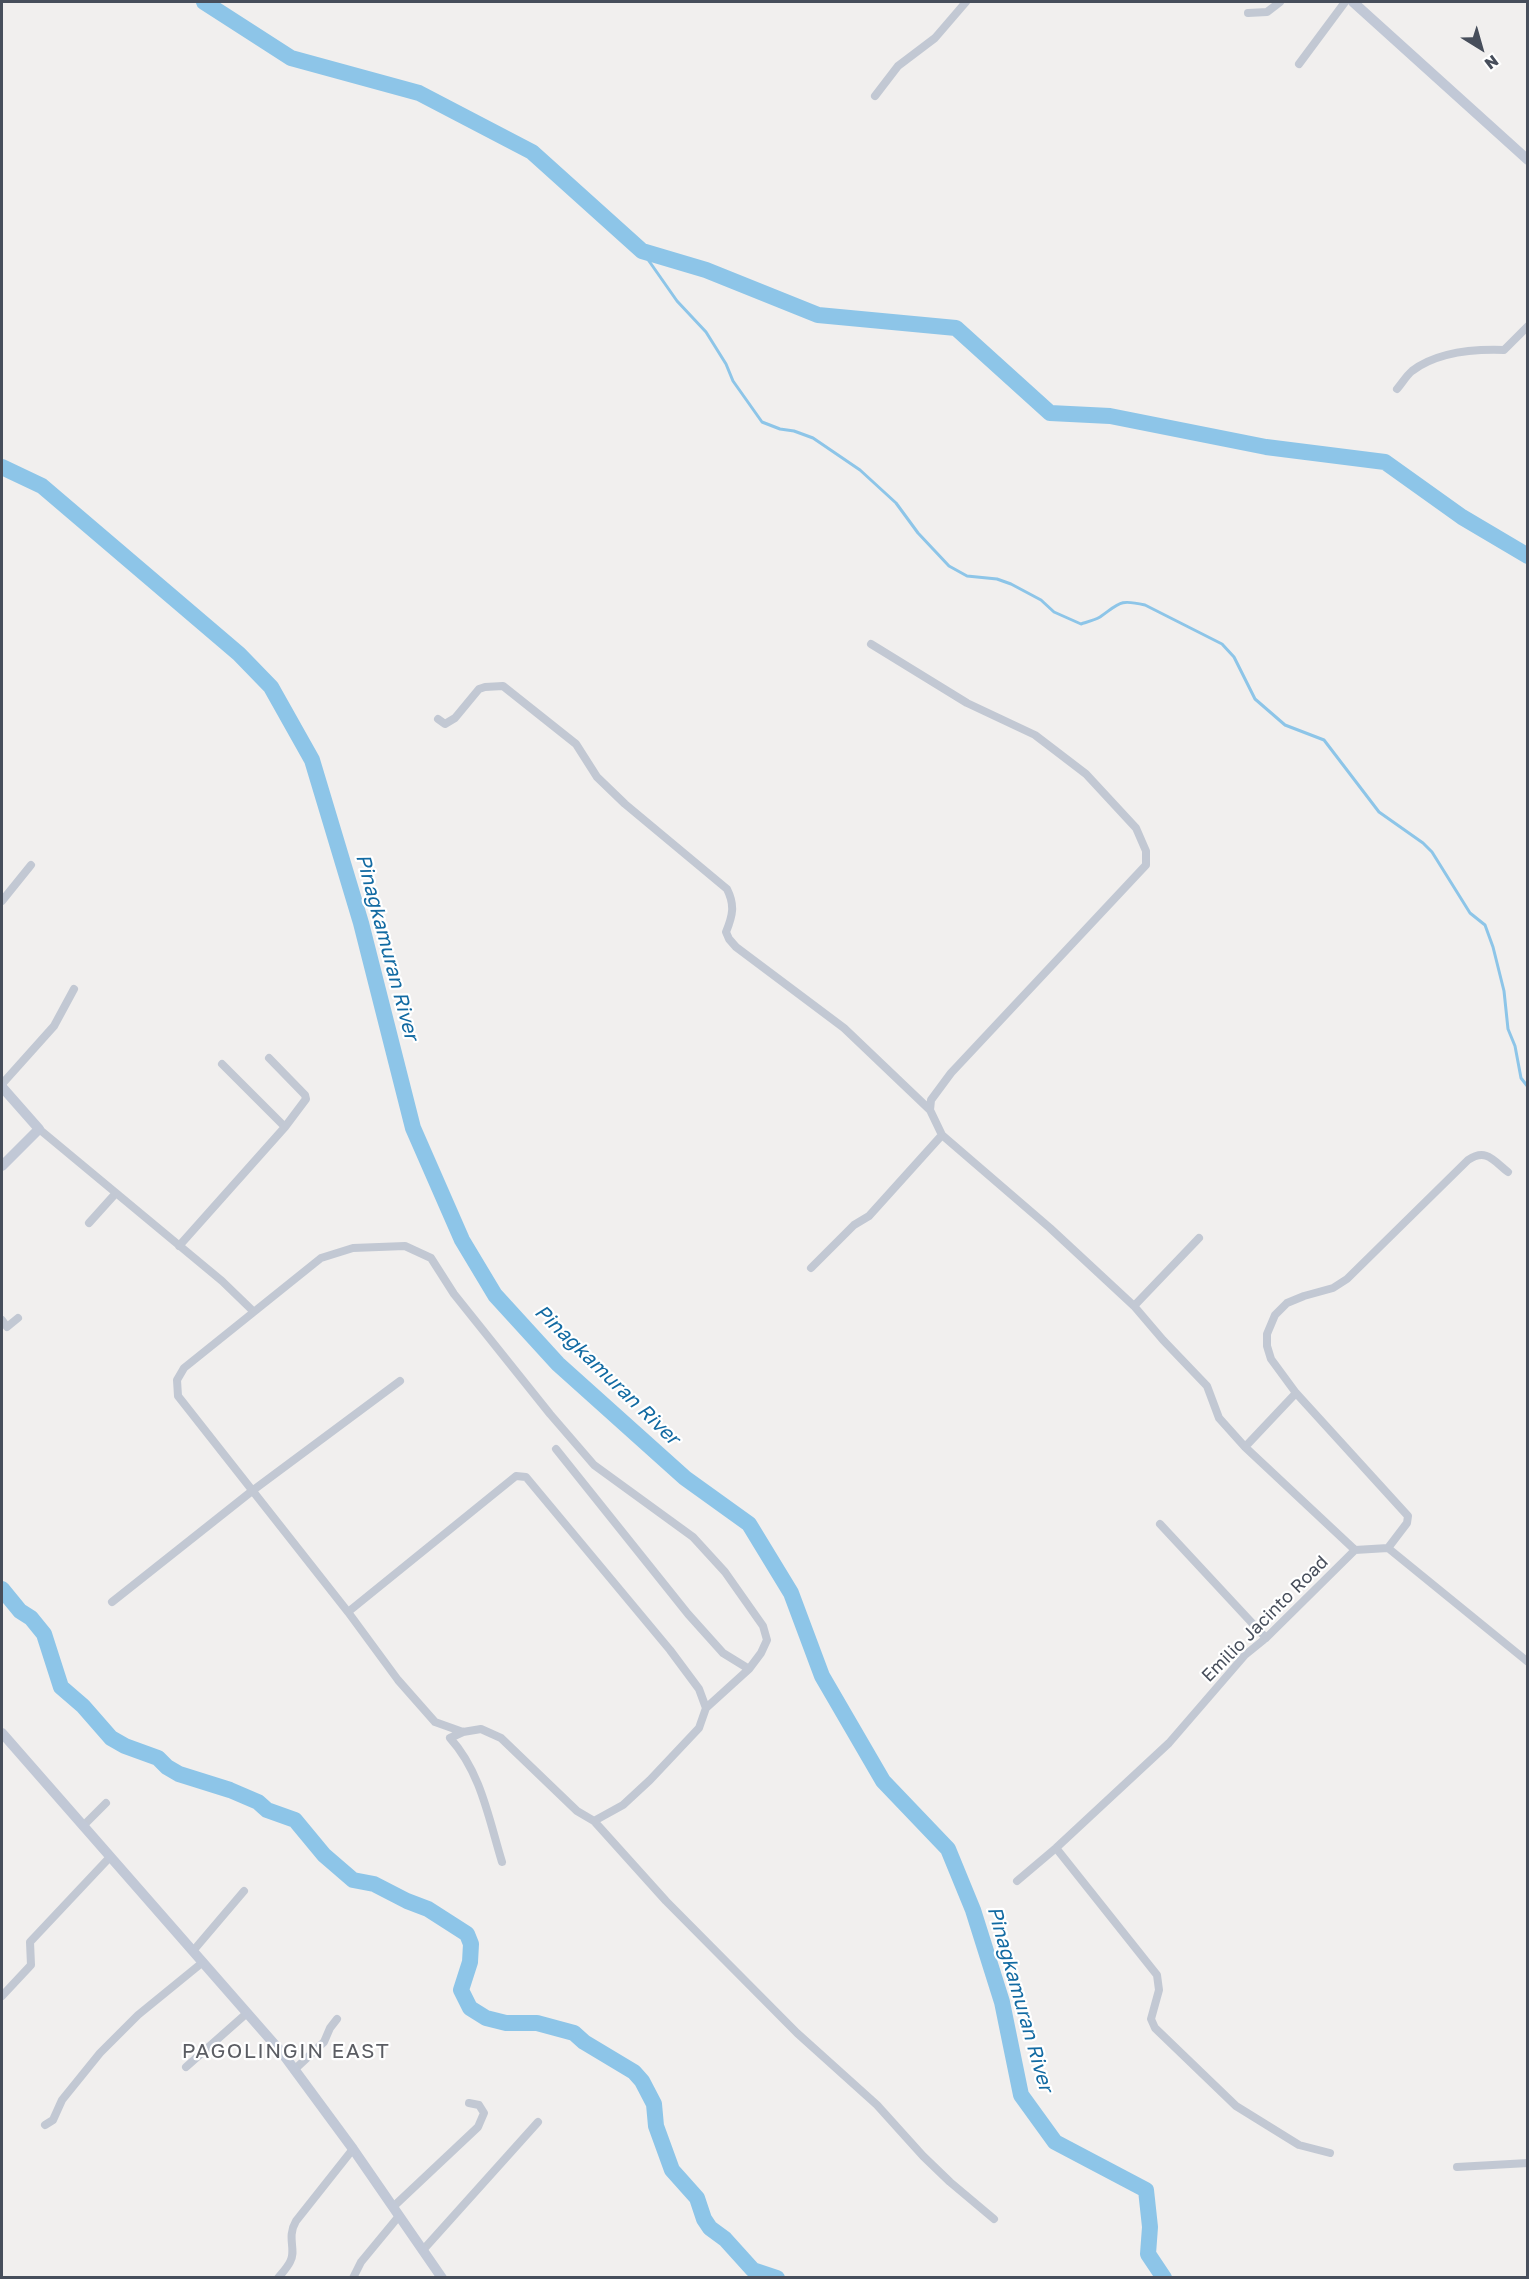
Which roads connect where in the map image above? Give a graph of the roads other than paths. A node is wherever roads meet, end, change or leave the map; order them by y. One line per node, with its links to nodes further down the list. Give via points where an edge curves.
1 (966, 2): 7 (street, via 935,38 898,66)
2 (1280, 2): 5 (street, via 1267,12)
3 (1345, 2): 6 (street)
4 (1353, 2): 8 (street)
5 (1248, 13)
6 (1299, 64)
7 (874, 96)
8 (1527, 160)
9 (1527, 326): 10 (street, via 1504,350 1439,357 1412,371)
10 (1397, 389)
11 (872, 644): 19 (street, via 967,703 1035,735 1078,767 1136,828 1146,851 1146,865 951,1073 931,1100)
12 (438, 719): 19 (street, via 445,724 479,690 502,686 561,730 576,744 597,777 625,804 726,889 733,901 733,917 726,932 736,947 844,1028)
13 (31, 865): 14 (street)
14 (2, 901)
15 (74, 989): 18 (street, via 54,1026)
16 (269, 1058): 20 (street, via 306,1099)
17 (222, 1064): 20 (street)
18 (2, 1086): 21 (street)
19 (930, 1110): 22 (street)
20 (285, 1127): 28 (street)
21 (39, 1129): 23 (street); 25 (street)
22 (942, 1135): 29 (street, via 869,1216 854,1225); 30 (street)
23 (2, 1166)
24 (1508, 1172): 35 (street, via 1484,1154 1477,1154 1347,1280 1287,1303 1275,1315 1267,1346 1271,1359)
25 (116, 1193): 26 (street); 28 (street)
26 (89, 1223)
27 (1199, 1238): 30 (street)
28 (179, 1246): 31 (street)
29 (811, 1268)
30 (1134, 1306): 36 (street, via 1207,1386 1219,1418)
31 (253, 1311): 38 (street, via 184,1368 177,1380 178,1396); 46 (street, via 321,1258 353,1248 405,1246 431,1258 454,1294 594,1465 693,1537 725,1572 763,1626 766,1640)
32 (18, 1318): 33 (street, via 7,1327)
33 (2, 1320)
34 (400, 1381): 38 (street)
35 (1296, 1393): 36 (street); 40 (street, via 1408,1516)
36 (1245, 1447): 41 (street)
37 (556, 1449): 46 (street, via 688,1614 723,1653)
38 (252, 1491): 42 (street); 43 (street)
39 (1160, 1524): 44 (street)
40 (1388, 1548): 41 (street); 45 (street)
41 (1355, 1550): 44 (street, Emilio Jacinto Road)
42 (112, 1602)
43 (348, 1612): 47 (street, via 516,1476 526,1477 670,1650 699,1689); 48 (street, via 435,1722)
44 (1266, 1638): 53 (street, Emilio Jacinto Road, via 1245,1655 1169,1743)
45 (1527, 1662)
46 (749, 1669): 47 (street)
47 (706, 1708): 51 (street, via 699,1728 650,1780 623,1805)
48 (463, 1732): 51 (street, via 481,1729 501,1738 577,1811); 55 (street, via 450,1738 475,1777)
49 (2, 1733): 52 (street)
50 (106, 1803): 52 (street)
51 (594, 1821): 73 (street, via 797,2033 877,2105 950,2182)
52 (83, 1826): 54 (street)
53 (1056, 1848): 56 (street, Emilio Jacinto Road); 69 (street, via 1157,1976 1159,1990 1151,2019 1155,2028 1236,2106 1299,2145)
54 (110, 1857): 58 (street); 60 (street, via 30,1942 31,1965)
55 (502, 1862)
56 (1017, 1881)
57 (244, 1891): 58 (street)
58 (193, 1951): 59 (street)
59 (203, 1962): 61 (street); 67 (street, via 138,2015 100,2053 62,2100 53,2120)
60 (2, 1996)
61 (247, 2013): 63 (street); 64 (street)
62 (337, 2019): 64 (street, via 324,2042)
63 (186, 2067)
64 (294, 2070): 68 (street)
65 (468, 2103): 72 (street, via 479,2105 484,2113 478,2127)
66 (538, 2122): 74 (street)
67 (45, 2125)
68 (353, 2149): 72 (street); 75 (street, via 296,2221 291,2230 293,2255)
69 (1330, 2153)
70 (1527, 2163): 71 (street)
71 (1457, 2167)
72 (396, 2212): 74 (street); 76 (street)
73 (994, 2218)
74 (423, 2250): 77 (street)
75 (278, 2277)
76 (353, 2277)
77 (442, 2277)

